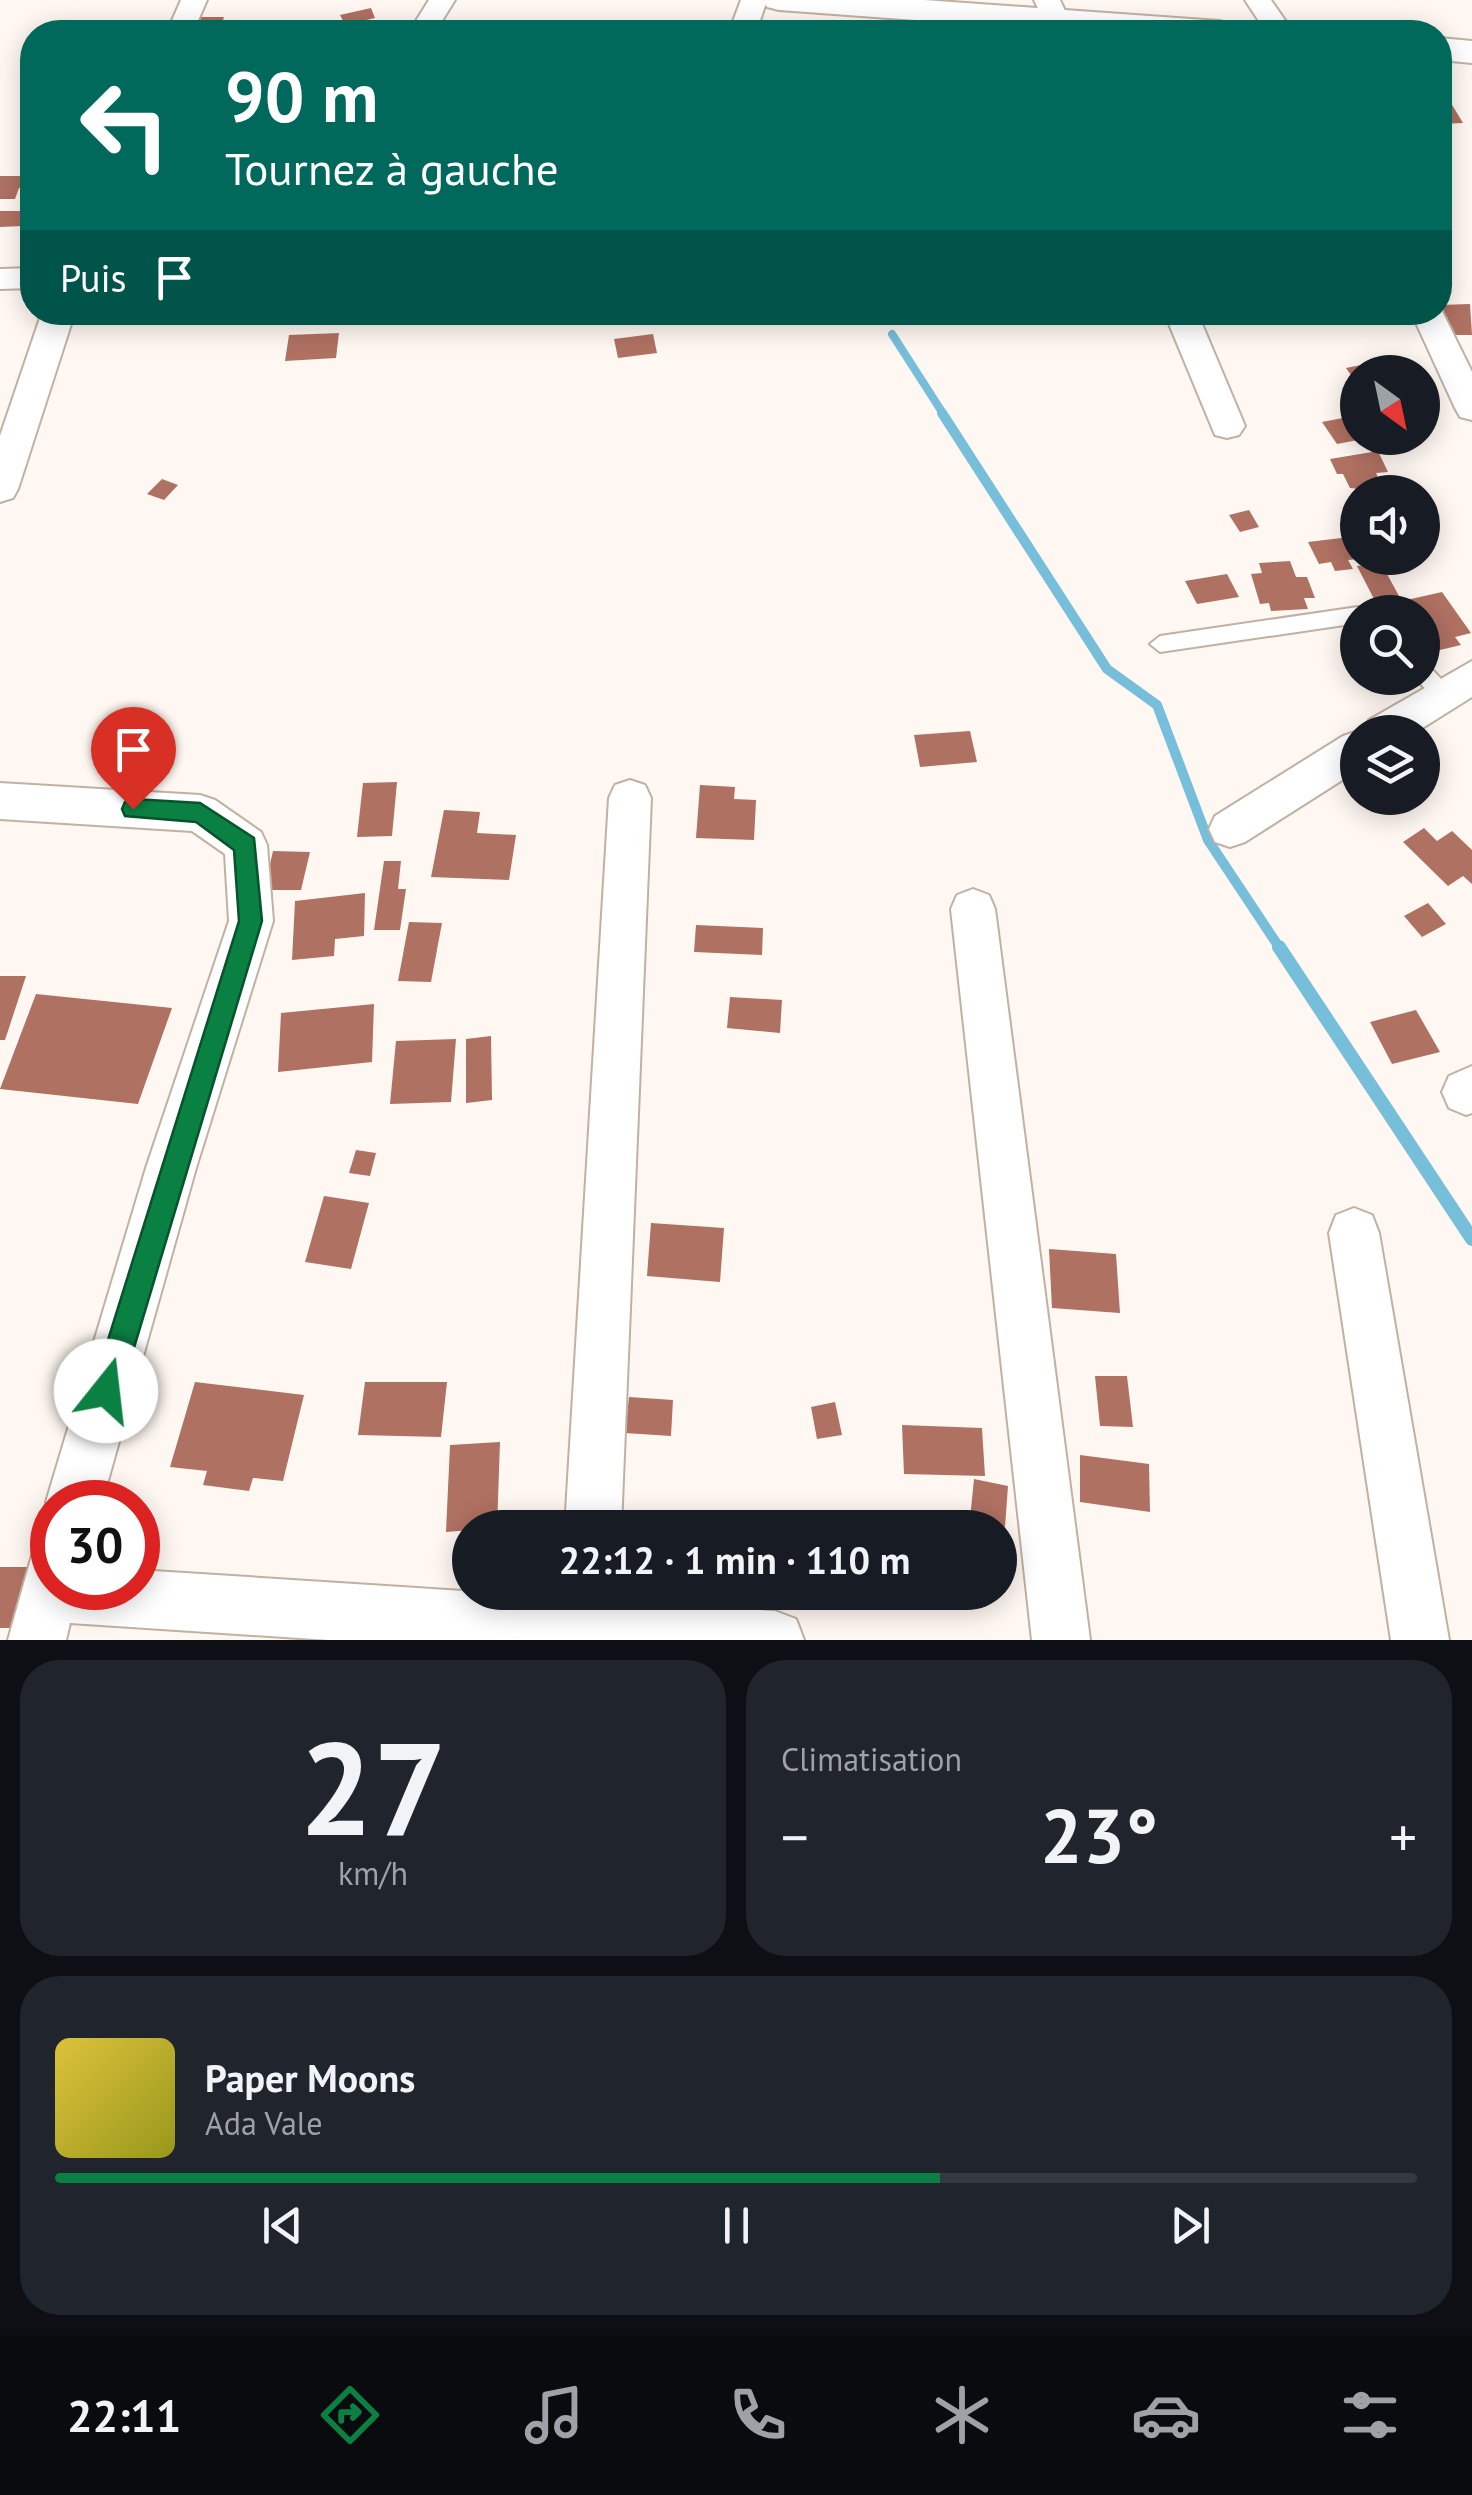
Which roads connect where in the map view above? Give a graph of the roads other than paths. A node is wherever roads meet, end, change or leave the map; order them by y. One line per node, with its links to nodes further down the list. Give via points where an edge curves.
1 (800, 2): 2 (street)
2 (1055, 17): 3 (street)
3 (1088, 20)
4 (55, 325): 9 (street)
5 (1185, 325): 8 (street)
6 (1433, 325): 7 (street)
7 (1472, 408)
8 (1227, 426)
9 (0, 489)
10 (1340, 619): 11 (lane)
11 (1160, 644)
12 (1446, 681): 13 (street)
13 (1404, 715)
14 (1340, 759): 17 (street)
15 (630, 798): 21 (street)
16 (0, 801): 20 (street, via 200,812 246,846 250,921)
17 (1230, 828)
18 (973, 909): 25 (street)
19 (1354, 1233): 26 (street)
20 (80, 1480)
21 (594, 1510)
22 (160, 1607): 23 (street)
23 (589, 1620): 24 (street)
24 (775, 1640)
25 (1062, 1640)
26 (1420, 1640)

